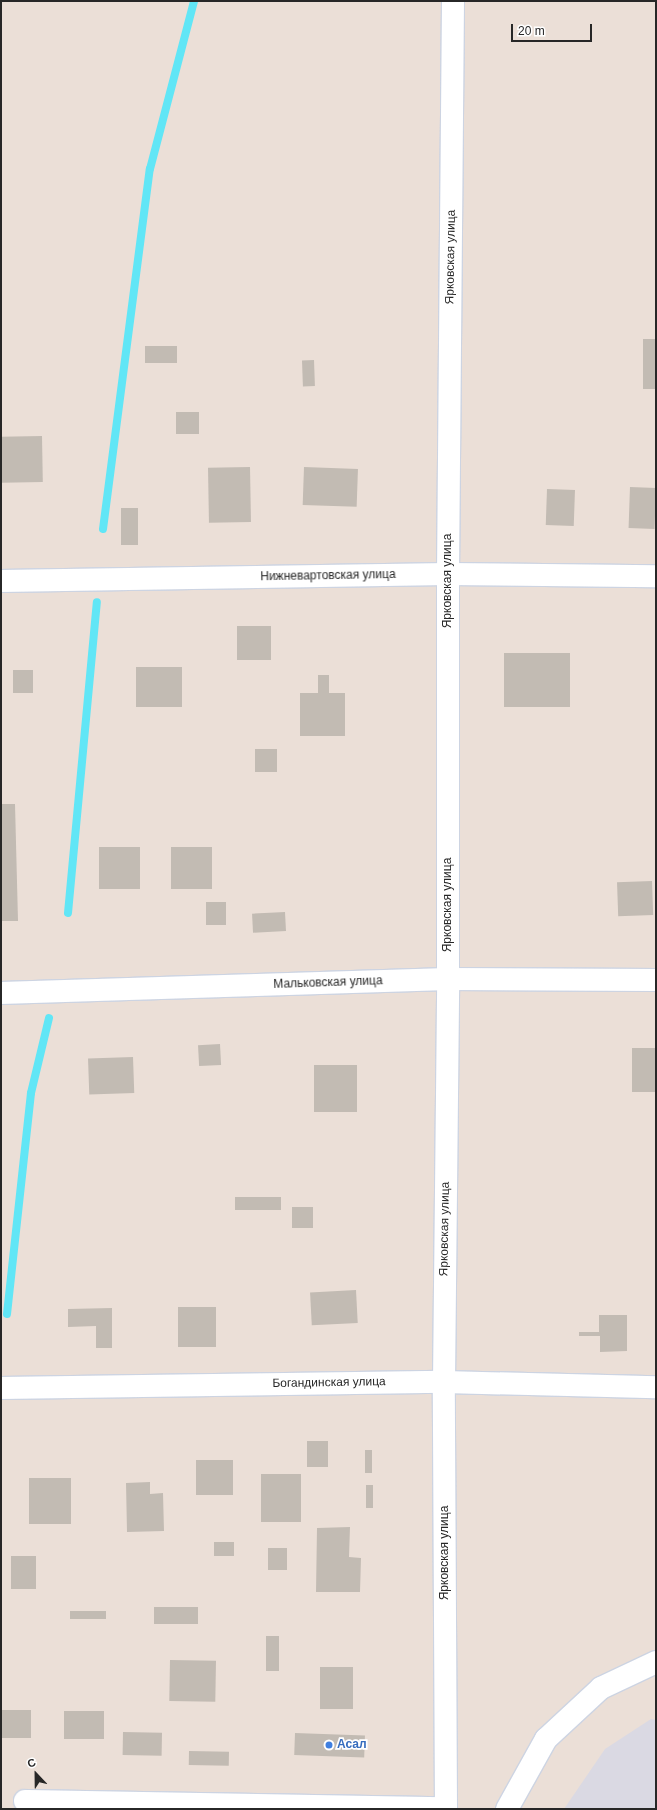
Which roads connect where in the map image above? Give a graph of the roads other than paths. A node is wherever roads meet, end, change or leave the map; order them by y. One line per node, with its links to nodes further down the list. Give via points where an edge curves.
1 (453, 1): 2 (street, Ярковская улица)
2 (448, 574): 3 (street, Нижневартовская улица); 4 (street, Нижневартовская улица); 5 (street, Ярковская улица)
3 (656, 576)
4 (1, 581)
5 (448, 979): 6 (street, Мальковская улица); 7 (street, Мальковская улица); 8 (street, Ярковская улица)
6 (656, 980)
7 (1, 993)
8 (444, 1382): 9 (street, Богандинская улица); 10 (street, Богандинская улица); 13 (street, Ярковская улица)
9 (656, 1387)
10 (1, 1388)
11 (656, 1662): 14 (street, via 601,1688 546,1739)
12 (25, 1801): 13 (street)
13 (446, 1808)
14 (507, 1809)

